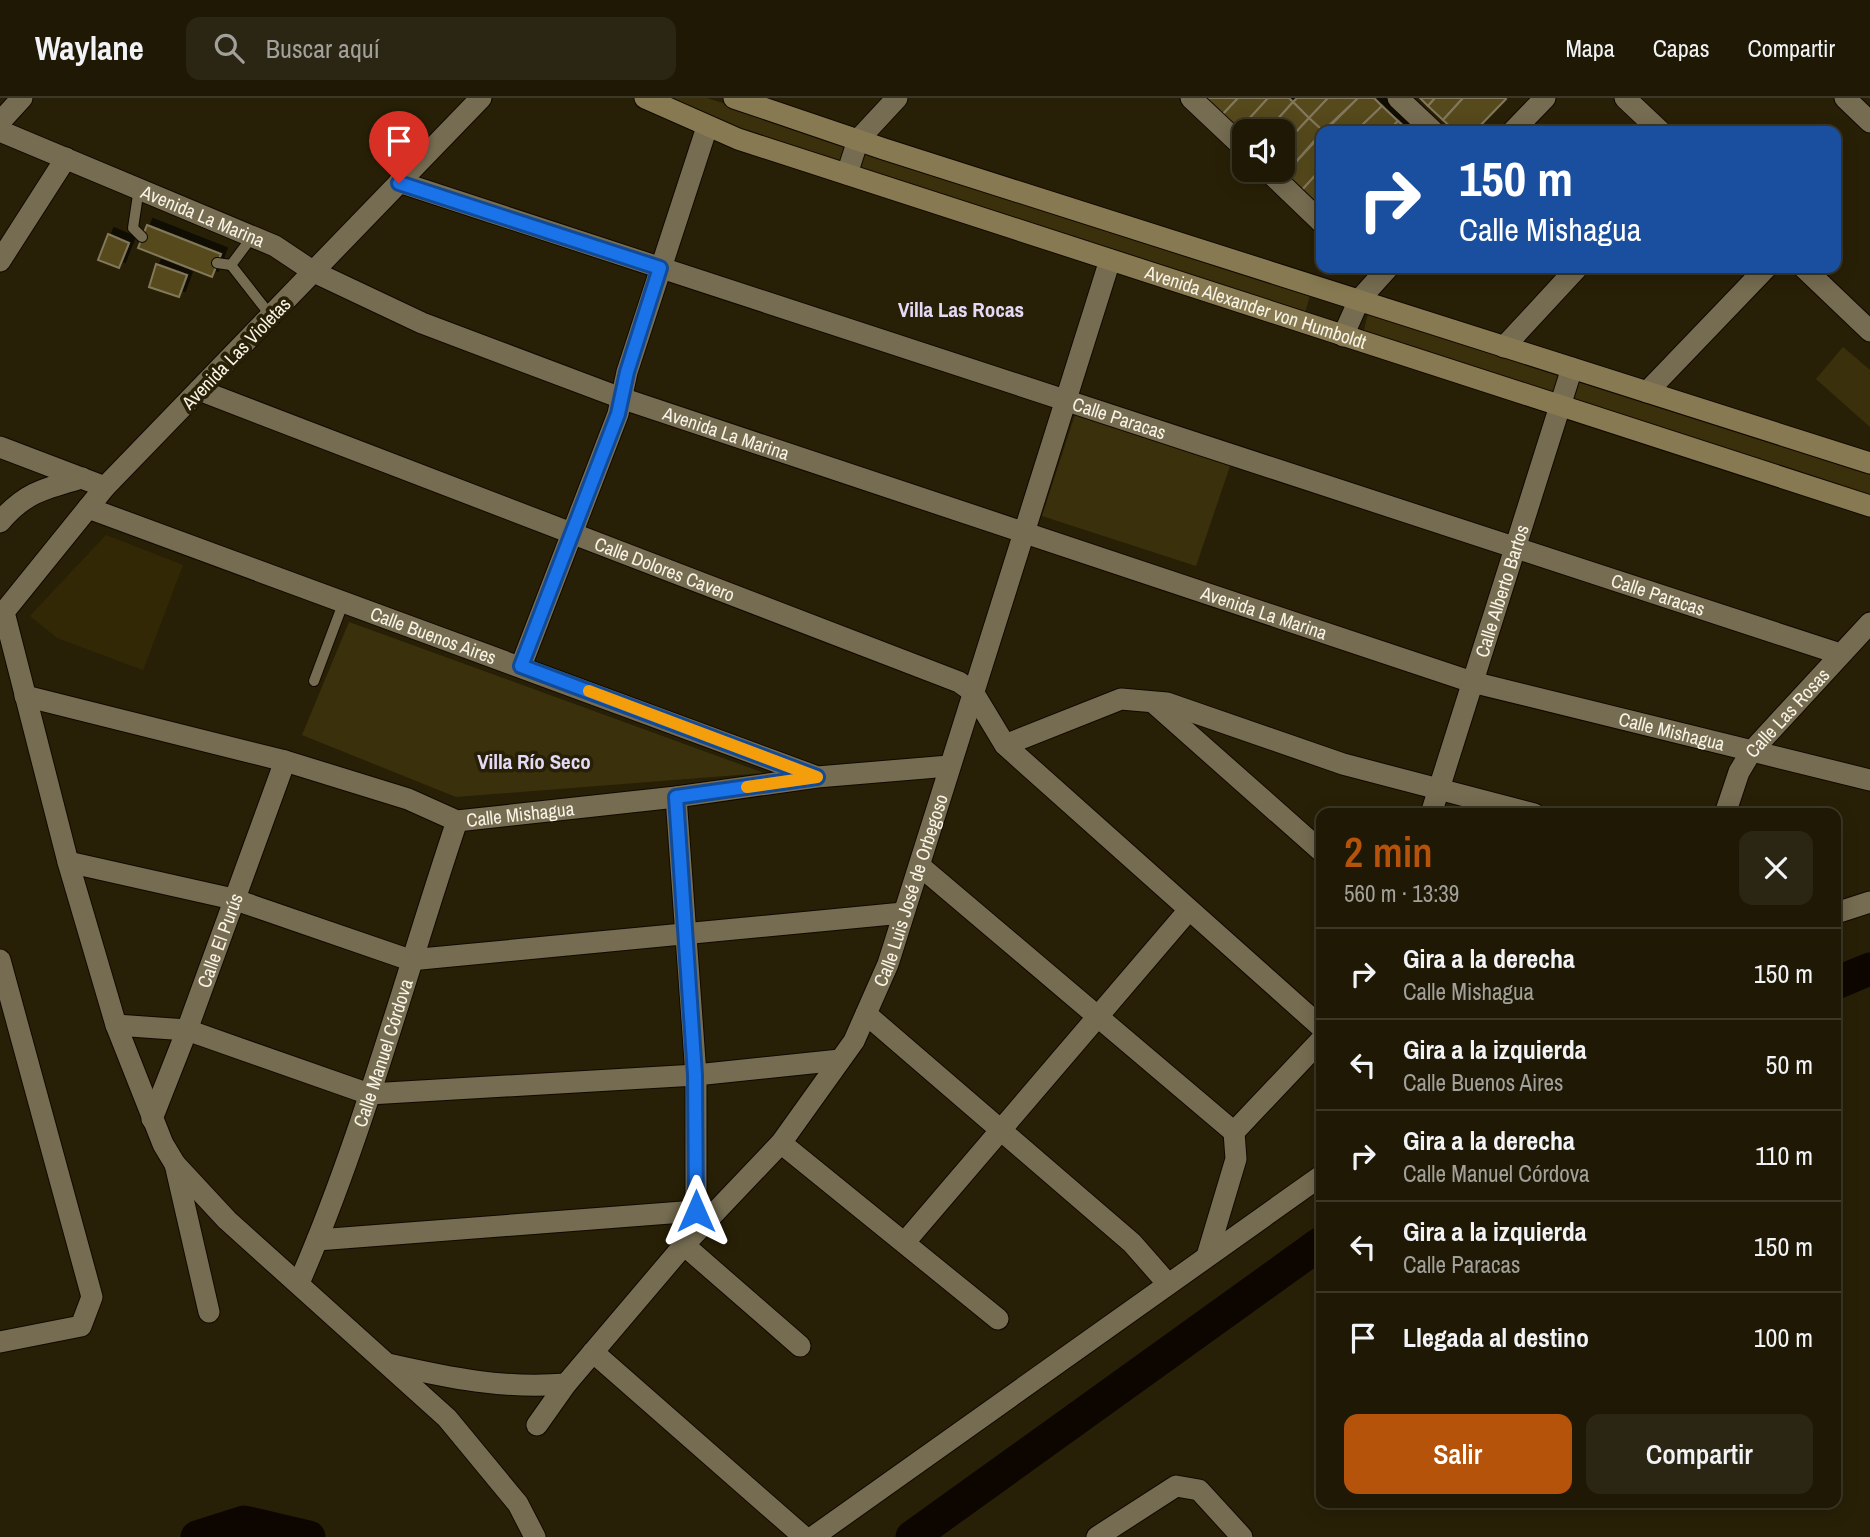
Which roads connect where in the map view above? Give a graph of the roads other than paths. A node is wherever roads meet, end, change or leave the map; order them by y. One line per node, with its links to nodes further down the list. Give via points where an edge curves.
1 (22, 98): 11 (street)
2 (481, 98): 23 (street, Avenida Las Violetas)
3 (645, 98): 16 (main road, Avenida Alexander von Humboldt)
4 (734, 98): 19 (main road, Avenida Alexander von Humboldt)
5 (897, 98): 19 (street)
6 (1191, 98): 18 (street)
7 (1398, 98): 13 (street)
8 (1545, 98): 14 (street)
9 (1625, 98): 15 (street)
10 (1845, 98): 12 (street)
11 (0, 122)
12 (1870, 122)
13 (1428, 126)
14 (1518, 126)
15 (1655, 126)
16 (707, 127): 21 (main road, Avenida Alexander von Humboldt); 32 (street)
17 (0, 131): 20 (street, Avenida La Marina)
18 (1232, 137)
19 (858, 139): 21 (street); 38 (main road, Avenida Alexander von Humboldt)
20 (66, 158): 24 (street, Avenida La Marina); 29 (street)
21 (847, 174): 28 (main road, Avenida Alexander von Humboldt)
22 (1279, 182): 25 (street)
23 (399, 183): 32 (street, Calle Paracas); 33 (street, Avenida Las Violetas)
24 (139, 188): 26 (lane, via 133,228); 27 (street, Avenida La Marina)
25 (1316, 217)
26 (142, 237)
27 (252, 237): 31 (lane); 33 (street, Avenida La Marina)
28 (1110, 260): 41 (main road, Avenida Alexander von Humboldt); 47 (street, Calle Luis José de Orbegoso)
29 (0, 261)
30 (218, 263): 31 (lane)
31 (231, 265): 39 (lane)
32 (660, 268): 46 (street); 47 (street, Calle Paracas)
33 (314, 272): 39 (street, Avenida Las Violetas); 46 (street, Avenida La Marina, via 422,323)
34 (1378, 273): 38 (street)
35 (1572, 273): 42 (street)
36 (1761, 273): 45 (street)
37 (1809, 273): 40 (street)
38 (1359, 300): 41 (street); 42 (main road, Avenida Alexander von Humboldt)
39 (271, 316): 44 (street, Avenida Las Violetas)
40 (1870, 331)
41 (1343, 336): 48 (main road, Avenida Alexander von Humboldt)
42 (1504, 346): 43 (main road, Avenida Alexander von Humboldt)
43 (1572, 368): 45 (main road, Avenida Alexander von Humboldt); 48 (street, Calle Alberto Bartos)
44 (199, 390): 52 (street, Avenida Las Violetas); 57 (street, Calle Dolores Cavero)
45 (1647, 392): 50 (main road, Avenida Alexander von Humboldt)
46 (621, 398): 56 (street, Avenida La Marina); 57 (street)
47 (1066, 401): 56 (street, Calle Luis José de Orbegoso); 58 (street, Calle Paracas)
48 (1560, 406): 53 (main road, Avenida Alexander von Humboldt); 58 (street, Calle Alberto Bartos)
49 (0, 447): 51 (street)
50 (1870, 463)
51 (82, 478): 52 (street); 55 (street, via 34,491)
52 (105, 487): 54 (street, Avenida Las Violetas)
53 (1870, 506)
54 (88, 508): 59 (street, Calle Buenos Aires); 60 (street, Avenida Las Violetas)
55 (0, 522)
56 (1023, 534): 65 (street, Avenida La Marina); 66 (street, Calle Luis José de Orbegoso)
57 (572, 535): 63 (street); 66 (street, Calle Dolores Cavero, via 959,682)
58 (1517, 548): 62 (street, Calle Paracas); 65 (street, Calle Alberto Bartos)
59 (344, 601): 63 (street, Calle Buenos Aires); 64 (lane)
60 (1, 611): 67 (street)
61 (1870, 624): 62 (street, Calle Las Rosas)
62 (1840, 654): 70 (street, Calle Las Rosas)
63 (521, 666): 73 (street, Calle Buenos Aires)
64 (314, 681)
65 (1472, 682): 70 (street, Calle Mishagua); 75 (street, Calle Alberto Bartos)
66 (973, 692): 69 (street); 72 (street, Calle Luis José de Orbegoso)
67 (25, 696): 71 (street, Calle Mishagua); 82 (street)
68 (1152, 702): 69 (street, via 1121,699); 75 (street, via 1167,703 1343,764); 81 (street)
69 (1005, 745): 86 (street)
70 (1751, 752): 74 (street, Calle Mishagua); 79 (street, Calle Las Rosas)
71 (285, 761): 80 (street, Calle Mishagua, via 408,799); 84 (street, Calle El Purús)
72 (949, 766): 73 (street, Calle Mishagua); 83 (street, Calle Luis José de Orbegoso)
73 (817, 777): 76 (street, Calle Mishagua)
74 (1870, 780)
75 (1437, 789): 77 (street, Calle Alberto Bartos); 78 (street)
76 (676, 797): 80 (street, Calle Mishagua); 89 (street)
77 (1432, 808)
78 (1511, 808)
79 (1727, 808)
80 (457, 821): 91 (street, Calle Manuel Córdova)
81 (1316, 847)
82 (68, 862): 84 (street); 95 (street)
83 (919, 866): 88 (street, Calle Luis José de Orbegoso); 93 (street)
84 (233, 899): 91 (street); 96 (street, Calle El Purús)
85 (1870, 902): 87 (street)
86 (1188, 911): 93 (street); 94 (street)
87 (1841, 911)
88 (903, 914): 89 (street); 92 (street, Calle Luis José de Orbegoso)
89 (687, 936): 91 (street); 99 (street)
90 (0, 960): 116 (street, via 92,1297 81,1325)
91 (410, 960): 100 (street, Calle Manuel Córdova)
92 (866, 1014): 98 (street, Calle Luis José de Orbegoso); 102 (street)
93 (1097, 1019): 102 (street); 103 (street)
94 (1316, 1023)
95 (116, 1025): 96 (street); 101 (street)
96 (187, 1030): 100 (street); 101 (street, Calle El Purús)
97 (1316, 1045): 103 (street)
98 (840, 1060): 99 (street); 104 (street, Calle Luis José de Orbegoso)
99 (695, 1075): 100 (street); 107 (street)
100 (369, 1094): 108 (street, Calle Manuel Córdova)
101 (152, 1119): 105 (street)
102 (1004, 1129): 109 (street); 113 (street, via 1132,1243)
103 (1234, 1132): 111 (street, via 1236,1159)
104 (781, 1143): 107 (street, Calle Luis José de Orbegoso); 109 (street)
105 (175, 1164): 112 (street, via 228,1220); 114 (street)
106 (1316, 1180): 111 (street)
107 (705, 1212): 108 (street); 110 (street, Calle Luis José de Orbegoso)
108 (317, 1240): 112 (street, Calle Manuel Córdova)
109 (905, 1242): 115 (street)
110 (684, 1245): 117 (street); 118 (street, Calle Luis José de Orbegoso)
111 (1207, 1256): 113 (street)
112 (299, 1283): 119 (street)
113 (1168, 1284): 124 (street)
114 (209, 1312)
115 (998, 1320)
116 (0, 1342)
117 (800, 1346)
118 (593, 1352): 120 (street, Calle Luis José de Orbegoso); 123 (street)
119 (387, 1364): 120 (street, via 468,1382 523,1387); 122 (street, via 447,1418 487,1464 518,1504)
120 (566, 1384): 121 (street, Calle Luis José de Orbegoso)
121 (537, 1425)
122 (535, 1537)
123 (804, 1537)
124 (813, 1537)
125 (1097, 1537): 126 (street, via 1176,1486 1199,1490)
126 (1242, 1537)

